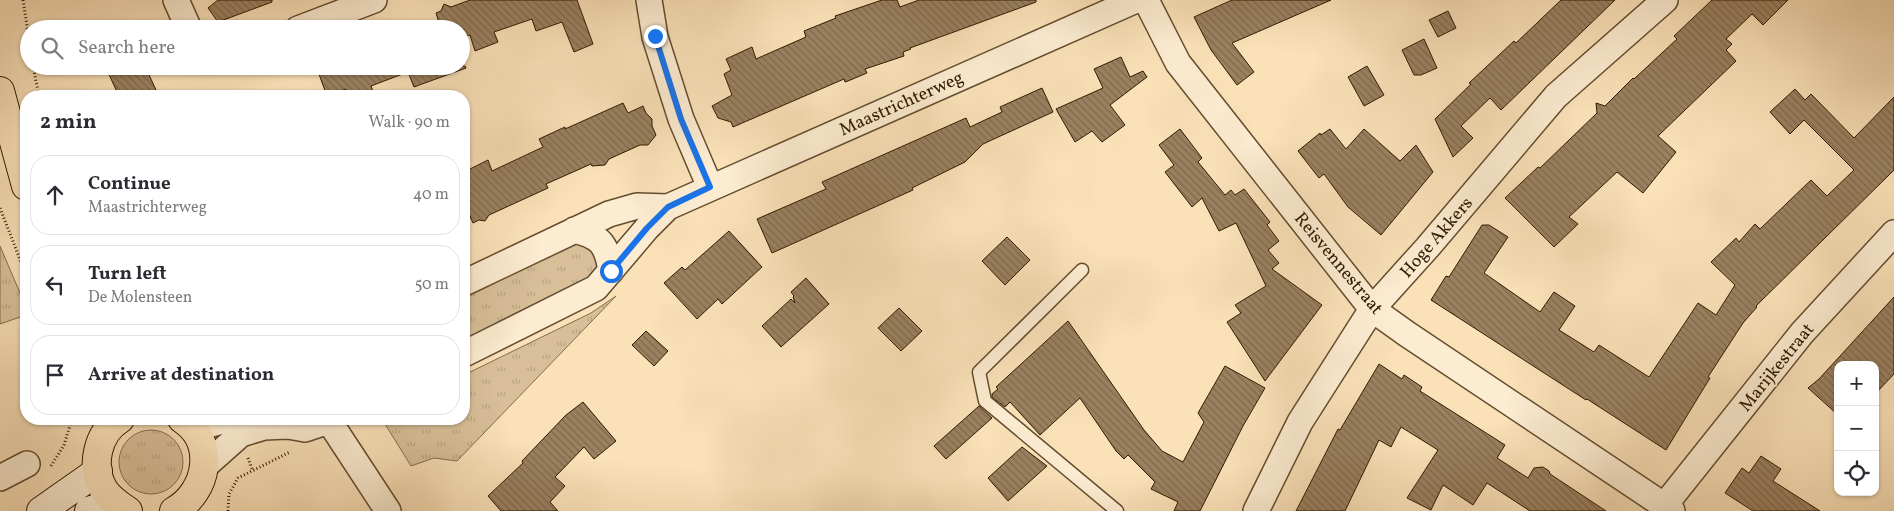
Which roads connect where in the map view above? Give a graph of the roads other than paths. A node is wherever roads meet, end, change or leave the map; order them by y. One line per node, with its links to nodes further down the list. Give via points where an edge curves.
1 (176, 0): 7 (street)
2 (374, 0): 8 (street)
3 (649, 0): 11 (street, via 655,36 681,119)
4 (1136, 0): 11 (street, Maastrichterweg)
5 (1146, 0): 18 (street, Reisvennestraat, via 1178,63)
6 (1664, 0): 18 (street, Hoge Akkers, via 1556,96)
7 (185, 20)
8 (322, 20)
9 (0, 91): 10 (main road)
10 (20, 164)
11 (710, 187): 12 (street, Maastrichterweg)
12 (668, 207): 13 (street, Maastrichterweg, via 637,206); 16 (street, Maastrichterweg)
13 (574, 230): 16 (street, via 592,234 605,246); 17 (street, Maastrichterweg)
14 (1894, 233): 30 (street, Marijkestraat, via 1802,333)
15 (1082, 270): 33 (lane, via 979,372 985,401)
16 (611, 271): 19 (street, Maastrichterweg, via 596,288)
17 (470, 280)
18 (1372, 309): 30 (street, Reisvennestraat); 34 (street, Hoge Akkers, via 1300,422)
19 (470, 351)
20 (112, 425): 26 (main road, via 103,436 97,453)
21 (188, 425): 25 (main road, via 197,435)
22 (291, 425): 25 (street, via 264,427 241,434)
23 (335, 425): 32 (street)
24 (27, 464): 27 (street)
25 (205, 466): 28 (main road, via 200,484)
26 (98, 471): 29 (main road); 31 (main road)
27 (0, 478)
28 (186, 507)
29 (110, 508)
30 (1668, 509)
31 (41, 511)
32 (388, 511)
33 (1117, 511)
34 (1256, 511)

